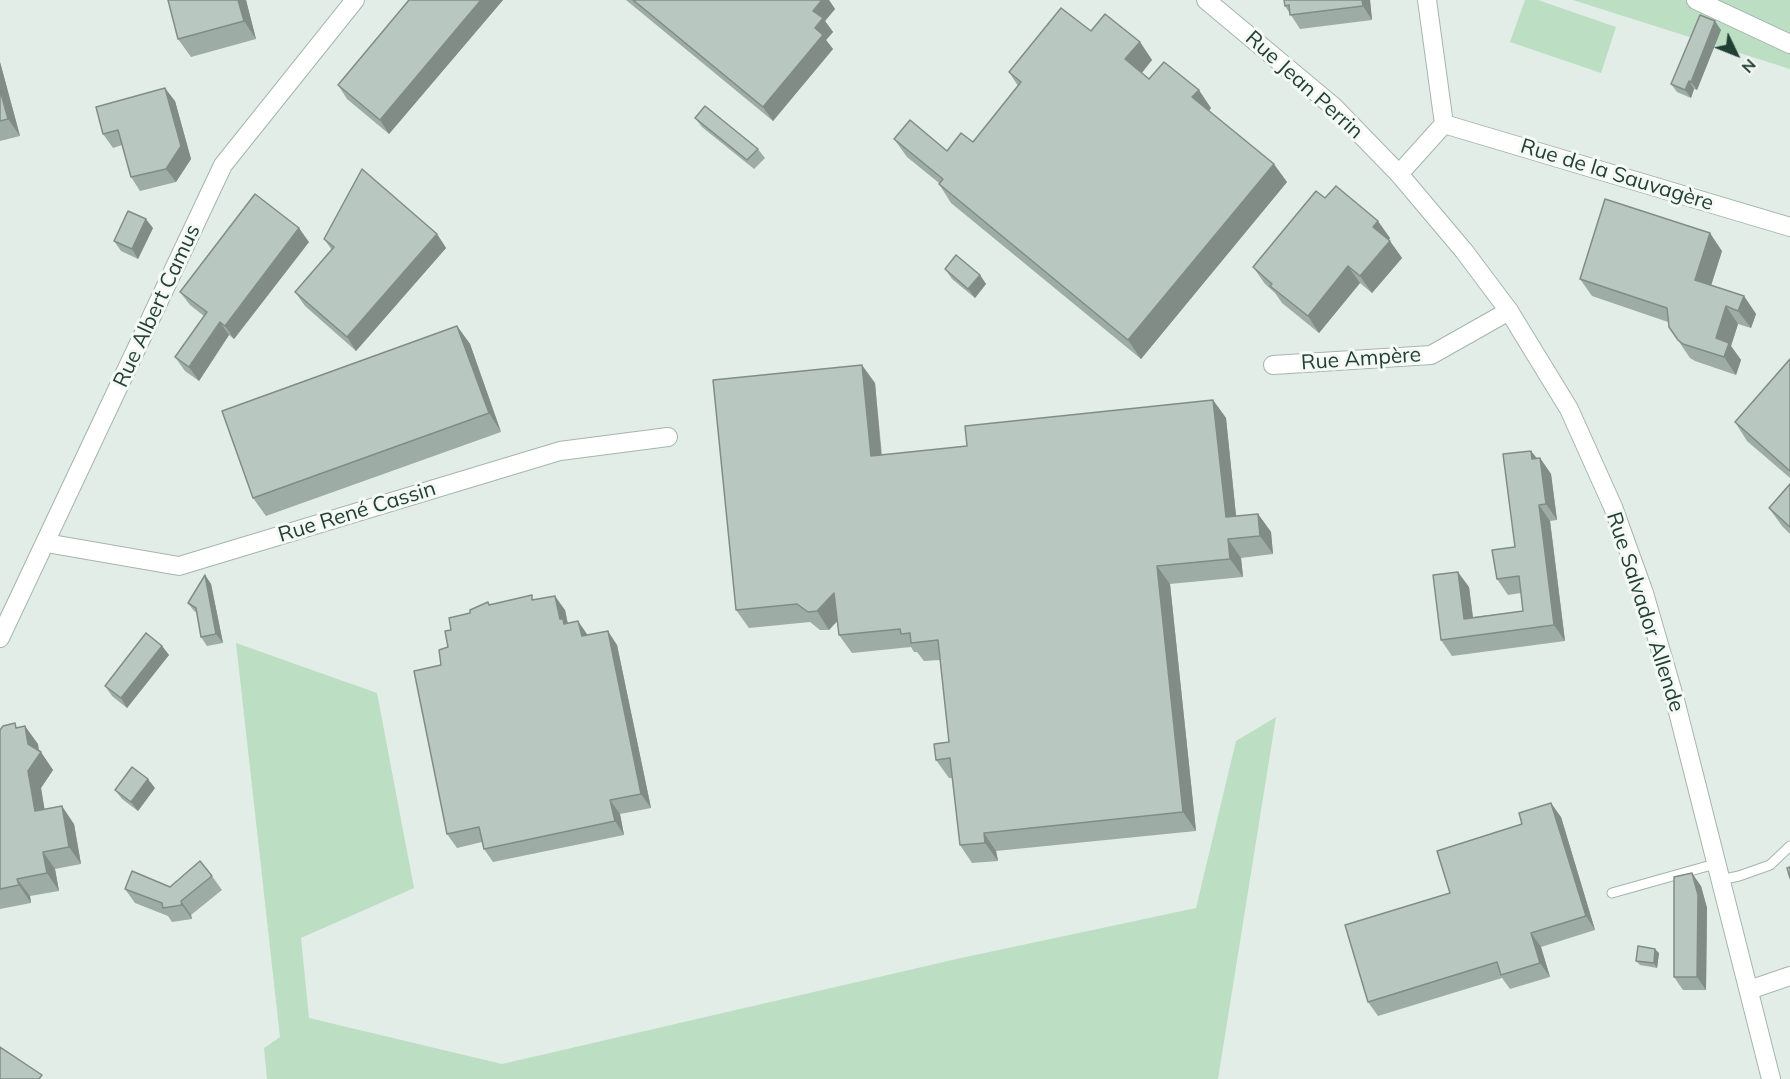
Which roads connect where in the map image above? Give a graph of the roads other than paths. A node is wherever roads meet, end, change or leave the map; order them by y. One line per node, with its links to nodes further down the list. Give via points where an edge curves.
1 (355, 0): 12 (street, Rue Albert Camus, via 223,165)
2 (1206, 0): 7 (street, Rue Jean Perrin, via 1334,107)
3 (1427, 0): 6 (street)
4 (1696, 0): 5 (street)
5 (1790, 44)
6 (1444, 124): 7 (street); 8 (street, Rue de la Sauvagère)
7 (1399, 174): 9 (street, Rue Salvador Allende)
8 (1790, 227)
9 (1509, 311): 10 (street, Rue Ampère, via 1431,355); 15 (street, Rue Salvador Allende, via 1569,409 1613,507 1644,593 1675,700)
10 (1273, 365)
11 (668, 437): 12 (street, Rue René Cassin, via 560,451 179,566)
12 (46, 543): 13 (street, Rue Albert Camus)
13 (1, 634)
14 (1790, 846): 15 (lane, via 1770,865 1739,876)
15 (1718, 872): 16 (lane); 18 (street, Rue Salvador Allende)
16 (1612, 893)
17 (1790, 976): 18 (street)
18 (1749, 990): 19 (street, Rue Salvador Allende)
19 (1771, 1079)

